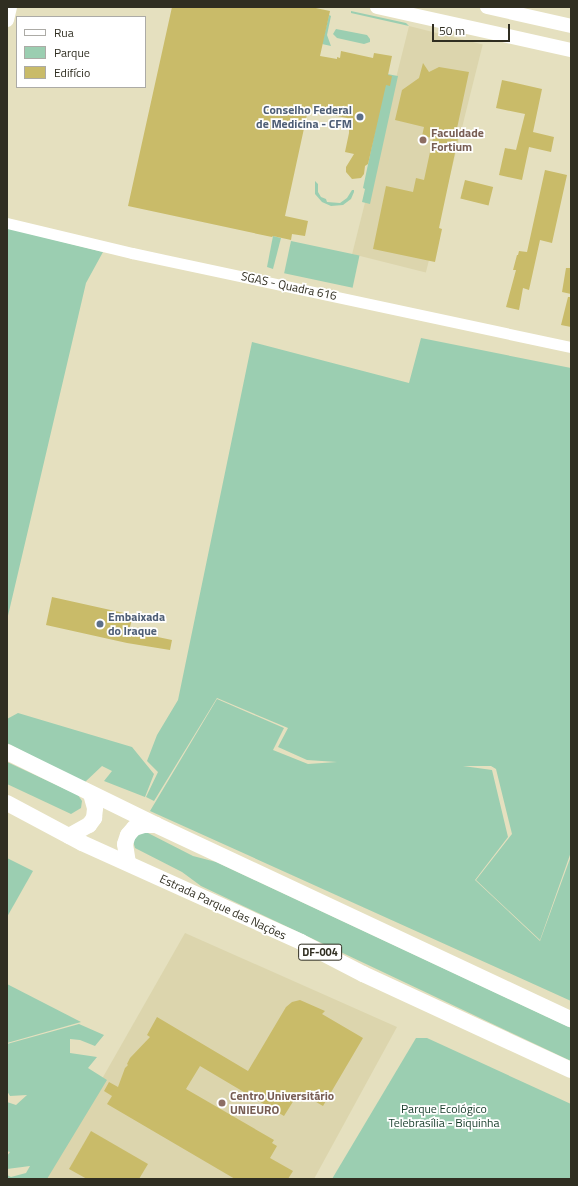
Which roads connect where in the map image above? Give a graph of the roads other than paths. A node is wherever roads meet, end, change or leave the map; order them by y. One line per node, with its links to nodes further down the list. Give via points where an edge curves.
1 (377, 7): 5 (main road)
2 (481, 7): 5 (main road, via 483,20)
3 (487, 7): 4 (main road)
4 (571, 26)
5 (477, 29): 6 (main road)
6 (571, 50)
7 (7, 223): 8 (street, SGAS - Quadra 616)
8 (571, 348)
9 (7, 752): 10 (highway)
10 (91, 794): 12 (highway); 13 (highway, via 95,808 94,818 89,825)
11 (7, 803): 13 (highway, Estrada Parque das Nações / DF-004)
12 (156, 825): 14 (highway, via 134,828 128,835 125,844); 15 (highway)
13 (69, 836): 14 (highway, Estrada Parque das Nações / DF-004)
14 (128, 863): 16 (highway, Estrada Parque das Nações / DF-004)
15 (571, 1019)
16 (571, 1070)

